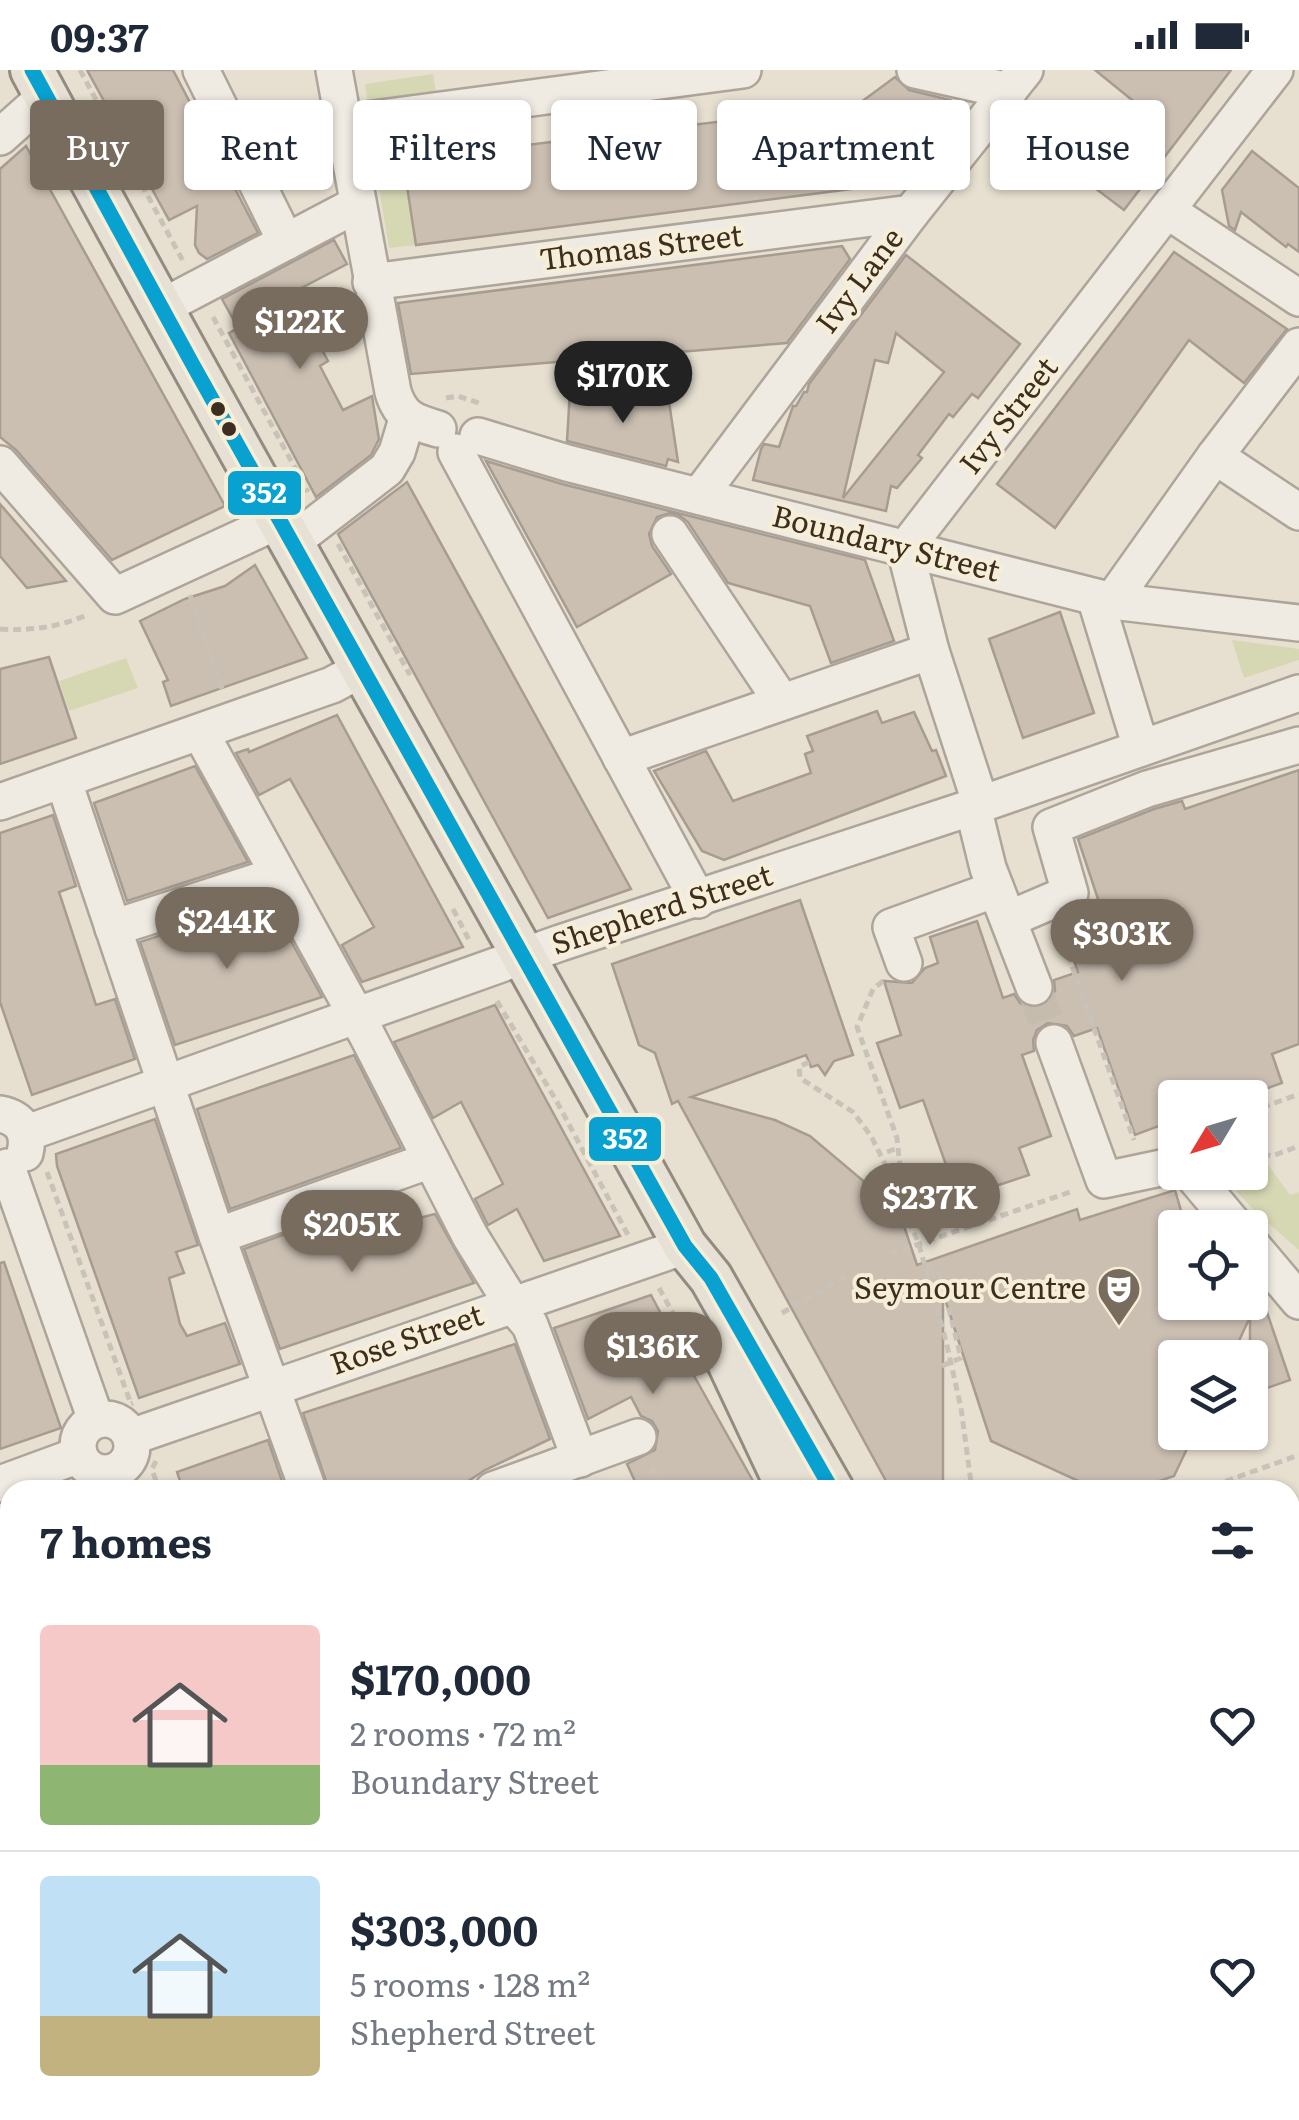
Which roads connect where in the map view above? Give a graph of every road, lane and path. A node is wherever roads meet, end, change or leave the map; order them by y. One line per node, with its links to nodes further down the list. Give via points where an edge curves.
1 (201, 70): 13 (street)
2 (334, 70): 8 (street)
3 (744, 70): 8 (street)
4 (915, 70): 7 (street)
5 (1275, 70): 11 (street, Ivy Street)
6 (39, 83): 9 (street); 16 (main road)
7 (1010, 90): 12 (street, Ivy Lane)
8 (344, 123): 10 (street)
9 (0, 137)
10 (358, 204): 13 (street); 14 (street)
11 (1168, 212): 15 (street); 26 (street, Ivy Street)
12 (910, 213): 14 (street, Thomas Street); 21 (street, Ivy Lane)
13 (286, 242): 16 (street)
14 (371, 282): 18 (street, via 397,406)
15 (1299, 298)
16 (162, 307): 23 (main road)
17 (1299, 346): 19 (street)
18 (449, 424): 21 (street, Boundary Street); 23 (street); 41 (street)
19 (1215, 456): 22 (street); 29 (street)
20 (0, 464): 27 (street)
21 (699, 496): 26 (street, Boundary Street)
22 (1299, 512)
23 (284, 532): 27 (street); 33 (main road)
24 (670, 534): 37 (street)
25 (334, 538): 34 (path)
26 (905, 549): 29 (street, Boundary Street); 32 (street)
27 (115, 596): 31 (path, via 115,612 103,617 98,610 50,627)
28 (191, 597): 35 (path)
29 (1104, 599): 30 (street, Boundary Street); 40 (street)
30 (1299, 623)
31 (0, 629)
32 (931, 651): 37 (street); 44 (street)
33 (360, 670): 38 (street); 49 (main road)
34 (412, 679)
35 (221, 687)
36 (1299, 693): 40 (street, Shepherd Street)
37 (782, 702): 41 (street)
38 (200, 732): 42 (street); 45 (street)
39 (1299, 745): 46 (street, via 1147,788 1051,827 1070,892)
40 (1141, 748): 44 (street, Shepherd Street)
41 (621, 758): 47 (street)
42 (64, 782): 43 (street); 48 (street)
43 (0, 802)
44 (977, 806): 46 (street); 47 (street, Shepherd Street)
45 (277, 876): 48 (street); 52 (street)
46 (1008, 896): 50 (street, via 891,927); 51 (street); 61 (path, via 1054,915 1132,1140)
47 (698, 900): 49 (street, Shepherd Street)
48 (114, 928): 55 (street)
49 (524, 955): 52 (street, Shepherd Street); 73 (main road)
50 (904, 964): 60 (path, via 873,989 857,1027)
51 (1034, 987)
52 (356, 1017): 55 (street, Shepherd Street); 65 (street)
53 (1054, 1043): 67 (street)
54 (808, 1062): 70 (path, via 799,1066 800,1078 853,1112)
55 (165, 1083): 58 (street, Shepherd Street); 71 (street)
56 (1299, 1094): 57 (path)
57 (1268, 1105)
58 (13, 1123): 66 (street, via 25,1153)
59 (1299, 1146): 64 (path)
60 (898, 1148): 62 (path); 70 (path)
61 (1158, 1150)
62 (887, 1152)
63 (1158, 1154): 67 (street)
64 (1268, 1155)
65 (432, 1160): 71 (street); 79 (street)
66 (4, 1168): 84 (street)
67 (1104, 1180): 72 (path)
68 (1205, 1190): 69 (street)
69 (1222, 1210)
70 (908, 1217): 72 (path)
71 (217, 1236): 83 (street)
72 (919, 1245): 74 (path); 75 (path)
73 (685, 1246): 79 (street, Rose Street); 95 (main road, via 696,1292); 96 (main road)
74 (890, 1254)
75 (924, 1263): 81 (path); 81 (path, via 940,1273 961,1358)
76 (1268, 1264): 78 (street)
77 (846, 1276): 80 (path)
78 (1299, 1301)
79 (512, 1304): 83 (street, Rose Street); 89 (street, via 530,1326)
80 (782, 1312)
81 (950, 1362): 82 (path); 97 (path)
82 (937, 1368)
83 (271, 1388): 86 (street, Rose Street); 93 (street)
84 (96, 1420): 86 (street, via 120,1424); 87 (street, via 78,1438)
85 (638, 1436): 89 (street)
86 (130, 1437): 92 (street, via 131,1454)
87 (79, 1455): 90 (street); 91 (street, via 89,1469)
88 (1299, 1455): 98 (path)
89 (580, 1459): 94 (street)
90 (11, 1480)
91 (115, 1480)
92 (118, 1480)
93 (304, 1480)
94 (521, 1480)
95 (784, 1480)
96 (826, 1480)
97 (971, 1480)
98 (1229, 1480)

